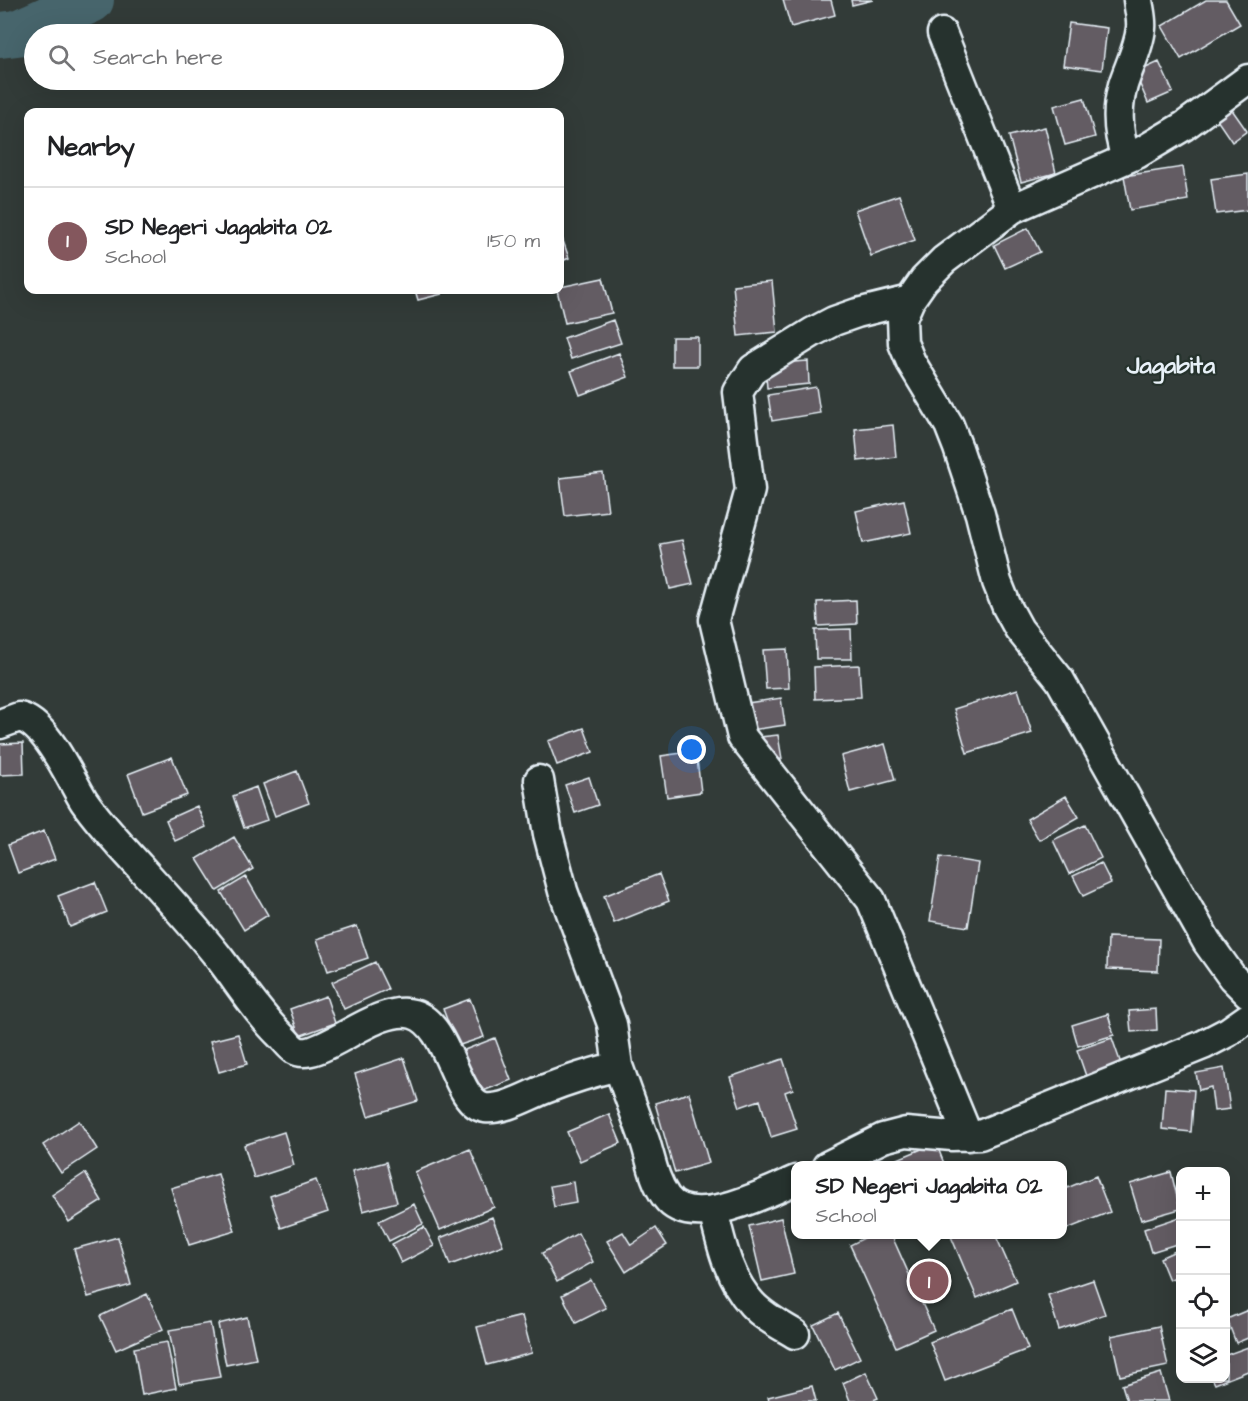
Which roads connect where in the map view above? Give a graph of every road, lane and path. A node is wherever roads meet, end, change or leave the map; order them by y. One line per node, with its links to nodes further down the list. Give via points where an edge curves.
1 (1138, 0): 4 (street, via 1140,34 1122,89 1118,122)
2 (942, 33): 5 (street)
3 (1248, 79): 4 (street, via 1184,126)
4 (1126, 158): 5 (street)
5 (1012, 209): 6 (street, via 944,260)
6 (910, 300): 9 (street, via 902,318 903,343 949,425 1007,606 1019,629 1060,680 1207,942); 12 (street, via 856,313 813,332 753,369 738,392 750,490 714,620 742,737 872,900)
7 (0, 724): 11 (street, via 19,717 32,722 92,811 294,1050 319,1048 387,1015 410,1013 428,1022 450,1056 465,1091 473,1102 485,1108)
8 (539, 780): 11 (street, via 563,891 612,1024)
9 (1248, 993)
10 (1248, 1018): 12 (street, via 1203,1045 992,1131)
11 (618, 1066): 15 (street, via 657,1181 667,1199 687,1210)
12 (968, 1136): 13 (street, via 906,1132 883,1138)
13 (837, 1161)
14 (791, 1182): 15 (street)
15 (713, 1210): 16 (street, via 733,1277 752,1304)
16 (795, 1334)

